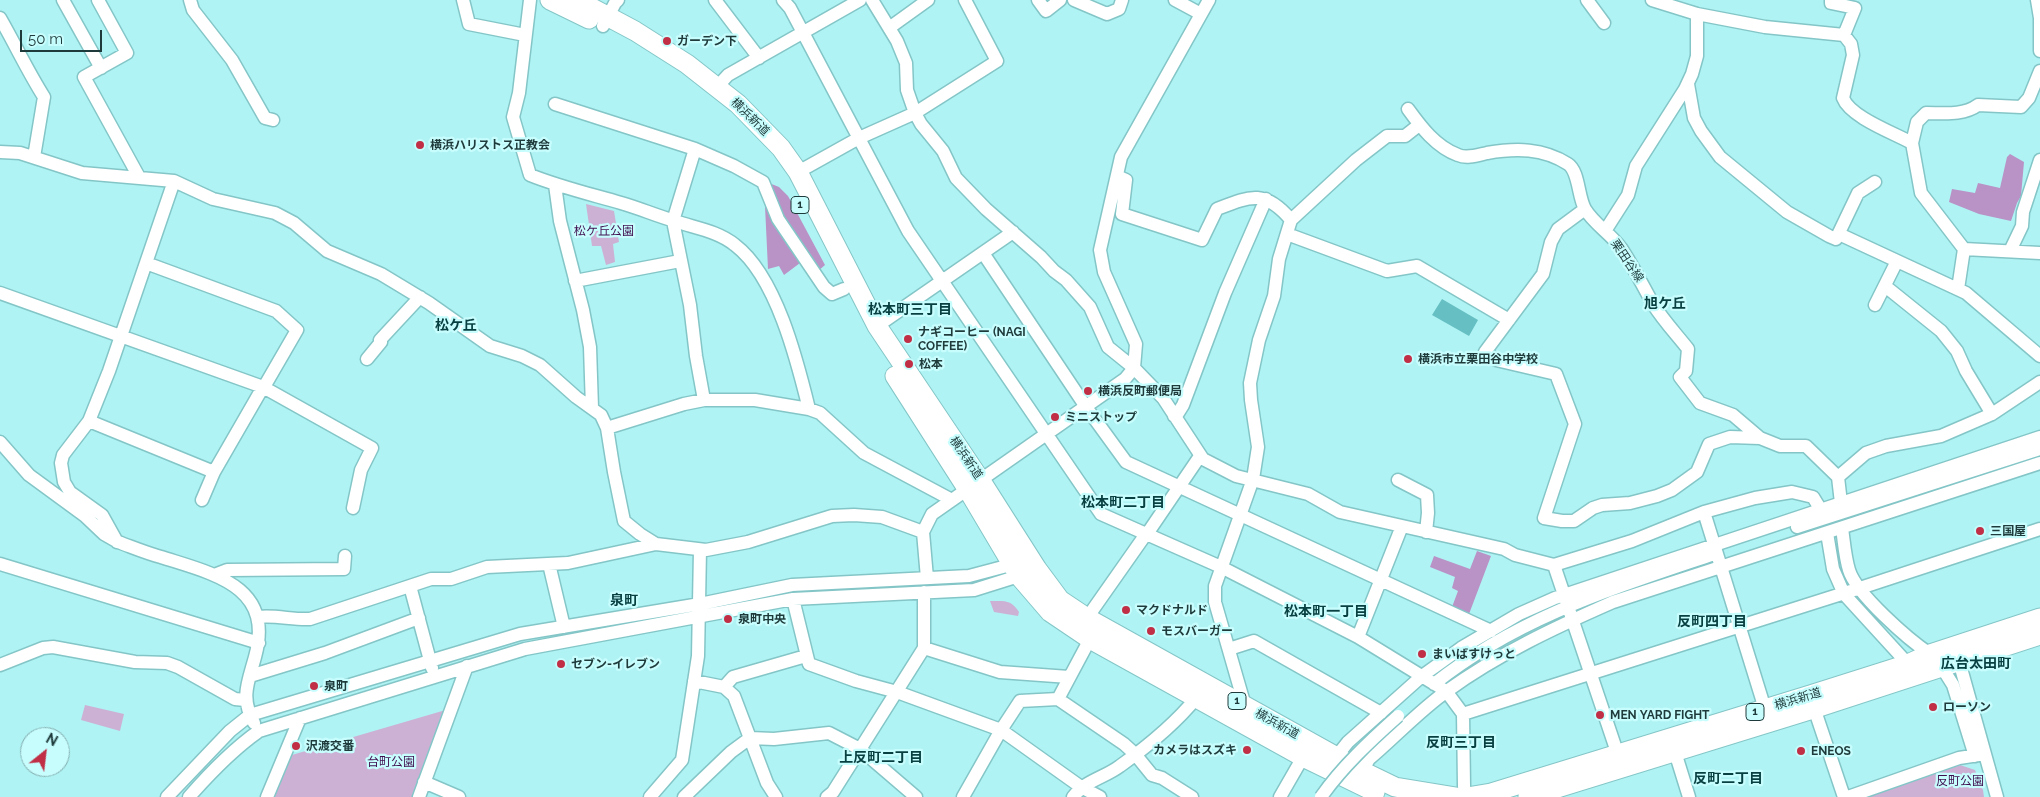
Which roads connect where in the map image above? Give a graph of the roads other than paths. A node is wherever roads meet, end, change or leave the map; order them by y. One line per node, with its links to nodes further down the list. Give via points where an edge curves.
1 (62, 0): 37 (street)
2 (98, 0): 37 (street, via 127,53)
3 (190, 0): 44 (street, via 232,60 265,118)
4 (463, 0): 33 (street, via 469,24)
5 (530, 0): 33 (street)
6 (550, 0): 29 (highway, 横浜新道 / 1)
7 (576, 0): 29 (highway, 横浜新道 / 1)
8 (618, 0): 29 (street)
9 (715, 0): 36 (street)
10 (783, 0): 32 (street)
11 (860, 0): 32 (street)
12 (872, 0): 31 (street)
13 (928, 0): 31 (street)
14 (965, 0): 43 (street, via 997,61)
15 (1038, 0): 16 (street, via 1046,11)
16 (1060, 0)
17 (1074, 0): 18 (street, via 1107,14 1119,9)
18 (1122, 0)
19 (1175, 0): 26 (street)
20 (1209, 0): 26 (street)
21 (1587, 0): 30 (street)
22 (1652, 0): 25 (street)
23 (1831, 0): 34 (street, via 1831,3 1855,8)
24 (2036, 0): 35 (street, via 2040,18)
25 (1679, 5): 27 (street)
26 (1201, 14): 53 (street, via 1121,157)
27 (1697, 14): 34 (street, via 1765,27); 39 (street, via 1698,56)
28 (0, 18): 50 (street, via 44,97)
29 (605, 21): 40 (highway, 横浜新道 / 1, via 687,64); 76 (highway, 横浜新道 / 1, via 698,84 741,119 771,153 784,174)
30 (1604, 23)
31 (889, 28): 43 (street, via 906,63 907,90)
32 (803, 33): 36 (street); 46 (street)
33 (525, 35): 57 (street, via 513,117 530,175)
34 (1844, 35): 47 (street, via 1851,44 1853,55 1843,98 1846,104 1856,113)
35 (2040, 51)
36 (759, 58): 40 (street, via 728,75)
37 (100, 68): 54 (street, via 84,77)
38 (2040, 71): 47 (street, via 2029,98 2021,107 1978,105 1959,113 1926,113 1917,122)
39 (1688, 84): 62 (street, via 1636,166 1628,194); 65 (street, via 1694,118 1720,157 1795,218 1836,239)
40 (718, 87): 52 (highway, 横浜新道 / 1, via 768,134)
41 (555, 104): 48 (street)
42 (1408, 109): 45 (street, 栗田谷線)
43 (915, 113): 46 (street); 63 (street, via 943,152 956,178 986,210)
44 (273, 120)
45 (1419, 125): 59 (street, 栗田谷線, via 1437,143 1458,156 1510,150 1547,153 1570,165 1575,172); 60 (street, via 1405,136 1387,136)
46 (859, 138): 52 (street); 74 (street, via 908,231)
47 (1912, 143): 66 (street, via 1921,193)
48 (695, 150): 61 (street); 76 (street, via 763,182 778,219 824,287 832,294)
49 (0, 152): 50 (street)
50 (34, 157): 54 (street, via 82,173)
51 (2040, 160): 67 (street, via 2023,212 2022,226)
52 (798, 172): 82 (highway, 横浜新道 / 1)
53 (1117, 176): 58 (street, via 1126,180 1122,214 1202,240 1217,209 1249,197); 86 (street, via 1100,250 1104,272 1136,344)
54 (139, 177): 55 (street)
55 (174, 181): 72 (street); 79 (street, via 213,199 275,212 294,223 327,251 381,274)
56 (1875, 182): 65 (street, via 1858,192)
57 (555, 185): 61 (street); 73 (street, via 560,221)
58 (1266, 198): 60 (street); 94 (street, via 1225,293 1183,405)
59 (1585, 210): 62 (street, 栗田谷線); 81 (street, via 1558,229 1551,242 1543,274)
60 (1291, 220): 64 (street)
61 (673, 221): 70 (street); 92 (street, via 716,234 734,244 750,259 765,282 784,324)
62 (1605, 231): 99 (street, 栗田谷線, via 1620,247 1655,306 1688,350 1686,371 1680,377 1700,403 1732,415)
63 (1013, 232): 68 (street); 86 (street, via 1066,280 1090,307 1108,346)
64 (1287, 234): 81 (street, via 1387,271 1418,266); 106 (street, via 1279,259 1274,296 1258,340 1250,383 1258,448)
65 (1839, 234): 71 (street)
66 (1964, 249): 67 (street); 77 (street)
67 (2010, 251): 69 (street)
68 (983, 253): 74 (street); 90 (street)
69 (2040, 253)
70 (680, 261): 73 (street); 89 (street)
71 (1897, 262): 75 (street); 77 (street)
72 (146, 263): 83 (street); 88 (street, via 276,312 297,330)
73 (575, 280): 91 (street, via 590,347)
74 (942, 282): 82 (street); 97 (street)
75 (1885, 286): 80 (street); 93 (street, via 1941,330 1957,350)
76 (844, 289): 108 (highway, 横浜新道 / 1, via 867,331)
77 (1958, 289): 84 (street)
78 (0, 293): 83 (street)
79 (420, 297): 85 (street, via 380,340); 91 (street, via 490,346 540,365)
80 (1876, 305)
81 (1509, 320): 99 (street, via 1485,352 1496,360 1556,374 1574,424 1544,518 1574,521 1602,505 1630,503 1657,496 1672,490 1697,472 1709,444 1730,437)
82 (877, 326): 108 (highway, 横浜新道 / 1)
83 (120, 336): 88 (street); 95 (street)
84 (2040, 356)
85 (368, 359)
86 (1134, 368): 90 (street, via 1125,379); 94 (street, via 1163,398)
87 (2040, 382): 93 (street)
88 (264, 387): 104 (street); 114 (street, via 372,448 361,470)
89 (704, 400): 92 (street, via 756,400); 96 (street)
90 (1086, 407): 97 (street); 109 (street, via 1126,462)
91 (592, 408): 96 (street, via 601,415)
92 (809, 408): 111 (street, via 820,413 864,453)
93 (1992, 414): 105 (street, via 1941,436 1866,453)
94 (1174, 416): 102 (street)
95 (89, 421): 104 (street); 126 (street, via 63,455 64,482 70,492 102,516)
96 (607, 428): 127 (street, via 624,521)
97 (1046, 434): 108 (street); 125 (street, via 1101,514)
98 (2040, 437): 112 (street)
99 (1760, 438): 105 (street, 栗田谷線, via 1780,446 1806,446)
100 (0, 442): 126 (street, via 29,475)
101 (2040, 449): 112 (street)
102 (1200, 456): 106 (street, via 1236,476); 109 (street)
103 (2040, 463): 118 (street)
104 (214, 472): 110 (street)
105 (1838, 477): 113 (street)
106 (1253, 479): 117 (street); 119 (street, via 1308,494 1340,512)
107 (1398, 480): 123 (street, via 1427,495)
108 (975, 485): 111 (street); 135 (highway, 横浜新道 / 1)
109 (1178, 487): 117 (street); 125 (street)
110 (202, 500)
111 (952, 500): 122 (street, via 932,514)
112 (1862, 501): 113 (street); 118 (street); 129 (street)
113 (1841, 502): 115 (street)
114 (353, 508)
115 (1821, 510): 116 (street, via 1813,497 1792,492); 129 (street)
116 (1704, 512): 129 (street); 133 (street, via 1632,541)
117 (1240, 515): 134 (street); 139 (street)
118 (1867, 520): 120 (street)
119 (1402, 526): 123 (street); 139 (street)
120 (1842, 528): 124 (street); 141 (street, via 1849,572)
121 (2040, 529): 141 (street)
122 (923, 532): 128 (street, via 882,517 832,516 748,542); 138 (street)
123 (1426, 532): 133 (street, via 1504,549 1514,555)
124 (1827, 533): 136 (street); 143 (street, via 1833,569)
125 (1146, 534): 134 (street); 149 (street)
126 (118, 542): 137 (street, via 184,561)
127 (656, 544): 128 (street); 132 (street, via 568,563)
128 (700, 550): 146 (street)
129 (1715, 550): 136 (street); 145 (street)
130 (345, 556): 137 (street, via 344,569 228,570)
131 (0, 564): 158 (street)
132 (549, 564): 140 (street, via 487,567 451,579 431,579); 152 (street)
133 (1554, 565): 145 (street)
134 (1221, 567): 156 (street); 160 (street, via 1215,586 1215,602)
135 (1025, 568): 138 (street); 142 (street, via 974,590); 149 (highway, 横浜新道 / 1, via 1060,600); 157 (highway, 横浜新道 / 1, via 1050,612)
136 (1720, 568): 151 (street, via 1613,602); 153 (street)
137 (214, 575): 147 (street, via 244,593)
138 (927, 578): 146 (street, via 792,585)
139 (1381, 580): 154 (street); 156 (street)
140 (410, 586): 147 (street, via 310,619 272,615); 148 (street)
141 (1859, 589): 143 (street); 162 (street, via 1914,644)
142 (924, 592): 144 (street); 159 (street)
143 (1844, 594): 153 (street); 166 (street)
144 (793, 599): 146 (street); 161 (street)
145 (1566, 600): 151 (street); 154 (street, via 1519,614); 174 (street)
146 (700, 610): 152 (street); 167 (street, via 525,648); 173 (street)
147 (258, 617): 158 (street)
148 (419, 618): 164 (street); 169 (street, via 325,653)
149 (1087, 618): 182 (highway, 横浜新道 / 1)
150 (2040, 618): 162 (highway, 横浜新道 / 1)
151 (1572, 620): 168 (street); 176 (street, via 1533,638)
152 (564, 627): 164 (street, via 520,634)
153 (1739, 627): 168 (street); 183 (street)
154 (1491, 631): 171 (street)
155 (2040, 635): 163 (highway, 横浜新道 / 1)
156 (1358, 637): 171 (street)
157 (1090, 639): 172 (street); 178 (highway, 横浜新道 / 1)
158 (259, 643): 169 (street)
159 (924, 648): 172 (street, via 1000,672); 177 (street)
160 (1229, 649): 182 (street); 184 (street, via 1254,641)
161 (806, 656): 175 (street, via 733,677); 177 (street, via 809,664)
162 (1935, 660): 163 (highway, 横浜新道 / 1); 166 (highway, 横浜新道 / 1); 181 (highway, 横浜新道 / 1); 196 (street, via 1954,685)
163 (1959, 660): 196 (street)
164 (431, 661): 170 (street); 186 (street)
165 (0, 664): 179 (street, via 53,647 135,662 167,663 235,699)
166 (1908, 664): 181 (highway, 横浜新道 / 1)
167 (467, 666): 170 (street); 200 (street)
168 (1591, 674): 185 (street); 195 (street)
169 (250, 676): 179 (street)
170 (434, 676): 188 (street)
171 (1422, 676): 174 (street); 184 (street)
172 (1069, 678): 180 (street)
173 (694, 681): 175 (street); 208 (street, via 682,760)
174 (1434, 684): 176 (street)
175 (724, 687): 191 (street, via 734,696)
176 (1446, 691): 185 (street); 199 (street, via 1369,759)
177 (897, 692): 189 (street); 192 (street)
178 (1197, 697): 194 (street, via 1183,714); 197 (highway, 横浜新道 / 1)
179 (245, 700): 186 (street)
180 (1058, 700): 189 (street, via 1020,701); 194 (street)
181 (1812, 702): 183 (highway, 横浜新道 / 1); 193 (highway, 横浜新道 / 1); 223 (street)
182 (1245, 706): 198 (highway, 横浜新道 / 1)
183 (1765, 709): 195 (highway, 横浜新道 / 1)
184 (1381, 713): 198 (street)
185 (1463, 714): 220 (street)
186 (250, 716): 190 (street); 203 (street, via 216,744)
187 (1398, 716): 217 (street, bridge, via 1372,739)
188 (300, 718): 190 (street); 205 (street)
189 (1001, 730): 201 (street); 212 (street)
190 (259, 732): 204 (street, via 242,743)
191 (750, 738): 192 (street, via 774,739 829,733); 209 (street); 210 (street, via 767,783)
192 (860, 749): 202 (street); 211 (street)
193 (1676, 752): 221 (highway, 横浜新道 / 1); 222 (street)
194 (1135, 754): 201 (street, via 1119,767); 215 (street, via 1152,775)
195 (1618, 755): 220 (highway, 横浜新道 / 1, via 1491,793)
196 (1980, 755): 224 (street, via 1959,758); 225 (street)
197 (1303, 757): 216 (street); 218 (highway, 横浜新道 / 1)
198 (1336, 757): 199 (highway, 横浜新道 / 1)
199 (1362, 771): 219 (highway, 横浜新道 / 1, via 1395,787)
200 (424, 782): 206 (street); 207 (street)
201 (1081, 787): 213 (street); 214 (street)
202 (909, 795)
203 (167, 797)
204 (189, 797)
205 (268, 797)
206 (419, 797)
207 (459, 797)
208 (650, 797)
209 (684, 797)
210 (776, 797)
211 (827, 797)
212 (963, 797)
213 (1073, 797)
214 (1100, 797)
215 (1192, 797)
216 (1280, 797)
217 (1321, 797)
218 (1387, 797)
219 (1456, 797)
220 (1466, 797)
221 (1528, 797)
222 (1689, 797)
223 (1844, 797)
224 (1848, 797)
225 (1996, 797)

